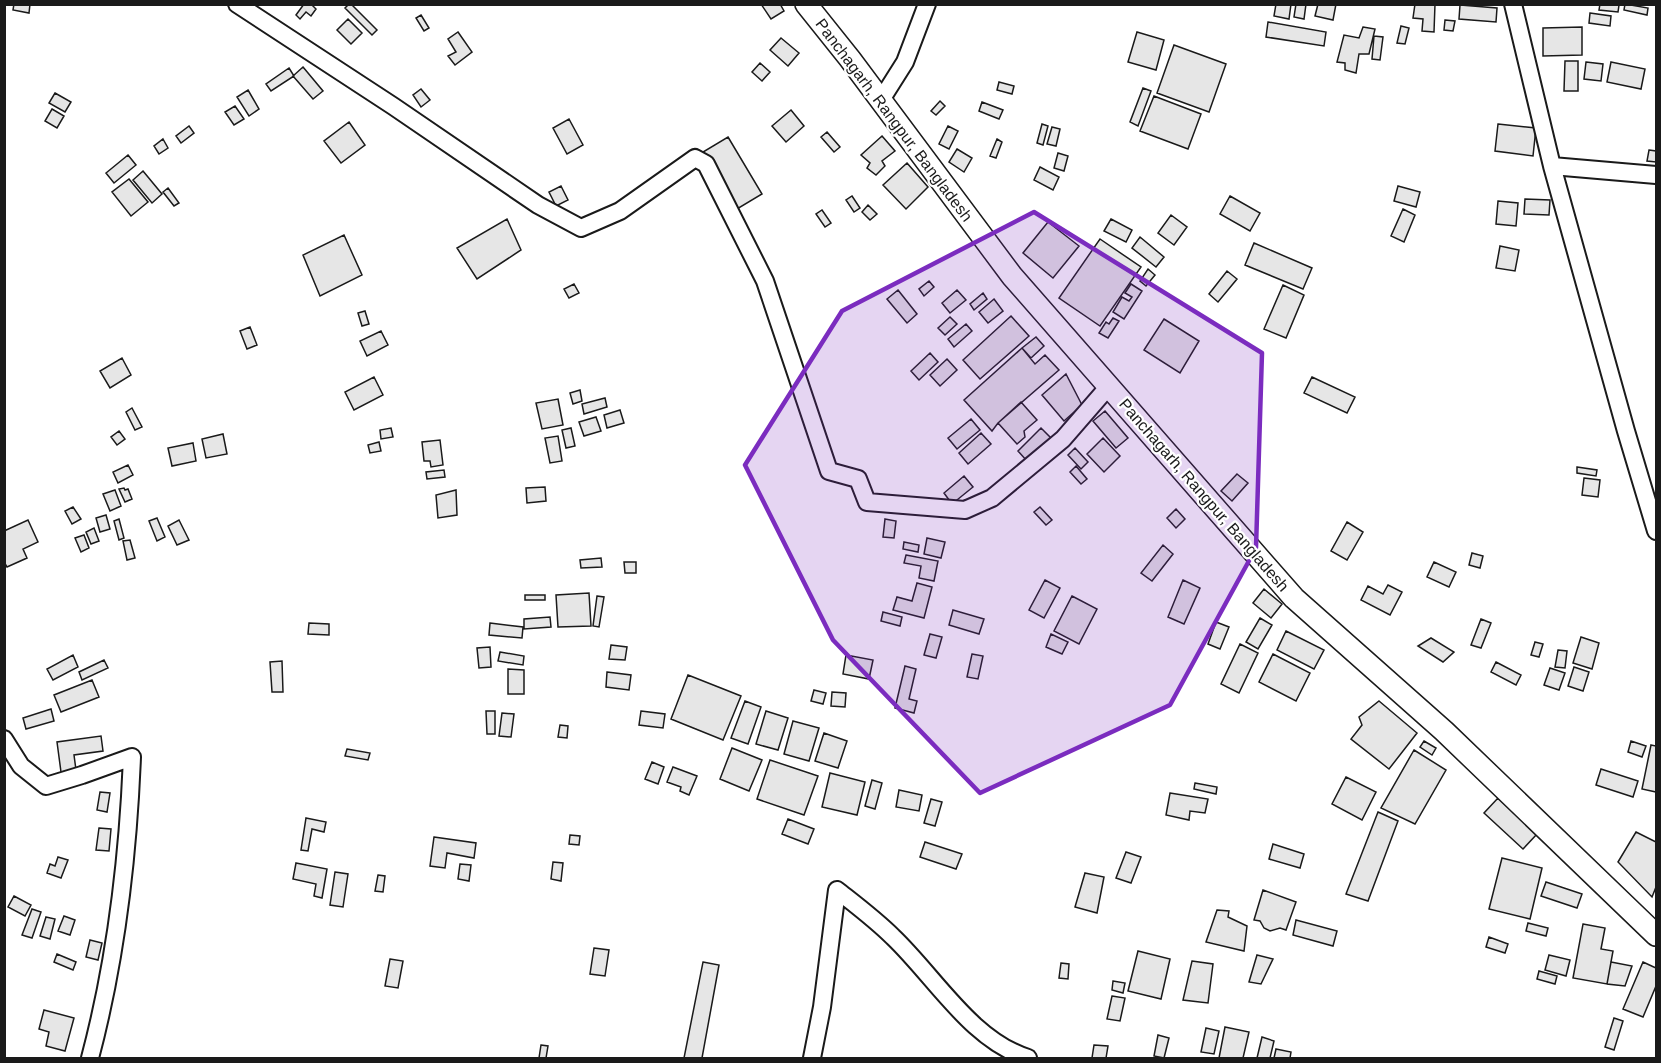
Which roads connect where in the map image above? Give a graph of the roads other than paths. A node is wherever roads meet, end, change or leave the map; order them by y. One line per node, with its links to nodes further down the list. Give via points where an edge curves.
1 (237, 4): 8 (street, via 538,205 581,228 620,211 695,158 706,164 765,281 829,471 858,479 867,502 966,510 992,498 1063,440)
2 (806, 4): 5 (street, Panchagarh, Rangpur, Bangladesh)
3 (927, 4): 5 (street, via 905,62)
4 (1513, 4): 6 (street)
5 (881, 100): 8 (street, Panchagarh, Rangpur, Bangladesh, via 1012,276)
6 (1552, 166): 7 (street); 9 (street)
7 (1656, 175)
8 (1108, 386): 11 (street, Panchagarh, Rangpur, Bangladesh, via 1294,598 1444,731)
9 (1656, 531)
10 (4, 739): 12 (street, via 21,766 46,786 132,757 119,910)
11 (1656, 935)
12 (90, 1059)
13 (812, 1059): 14 (street, via 837,890 893,937 982,1034)
14 (1028, 1059)

